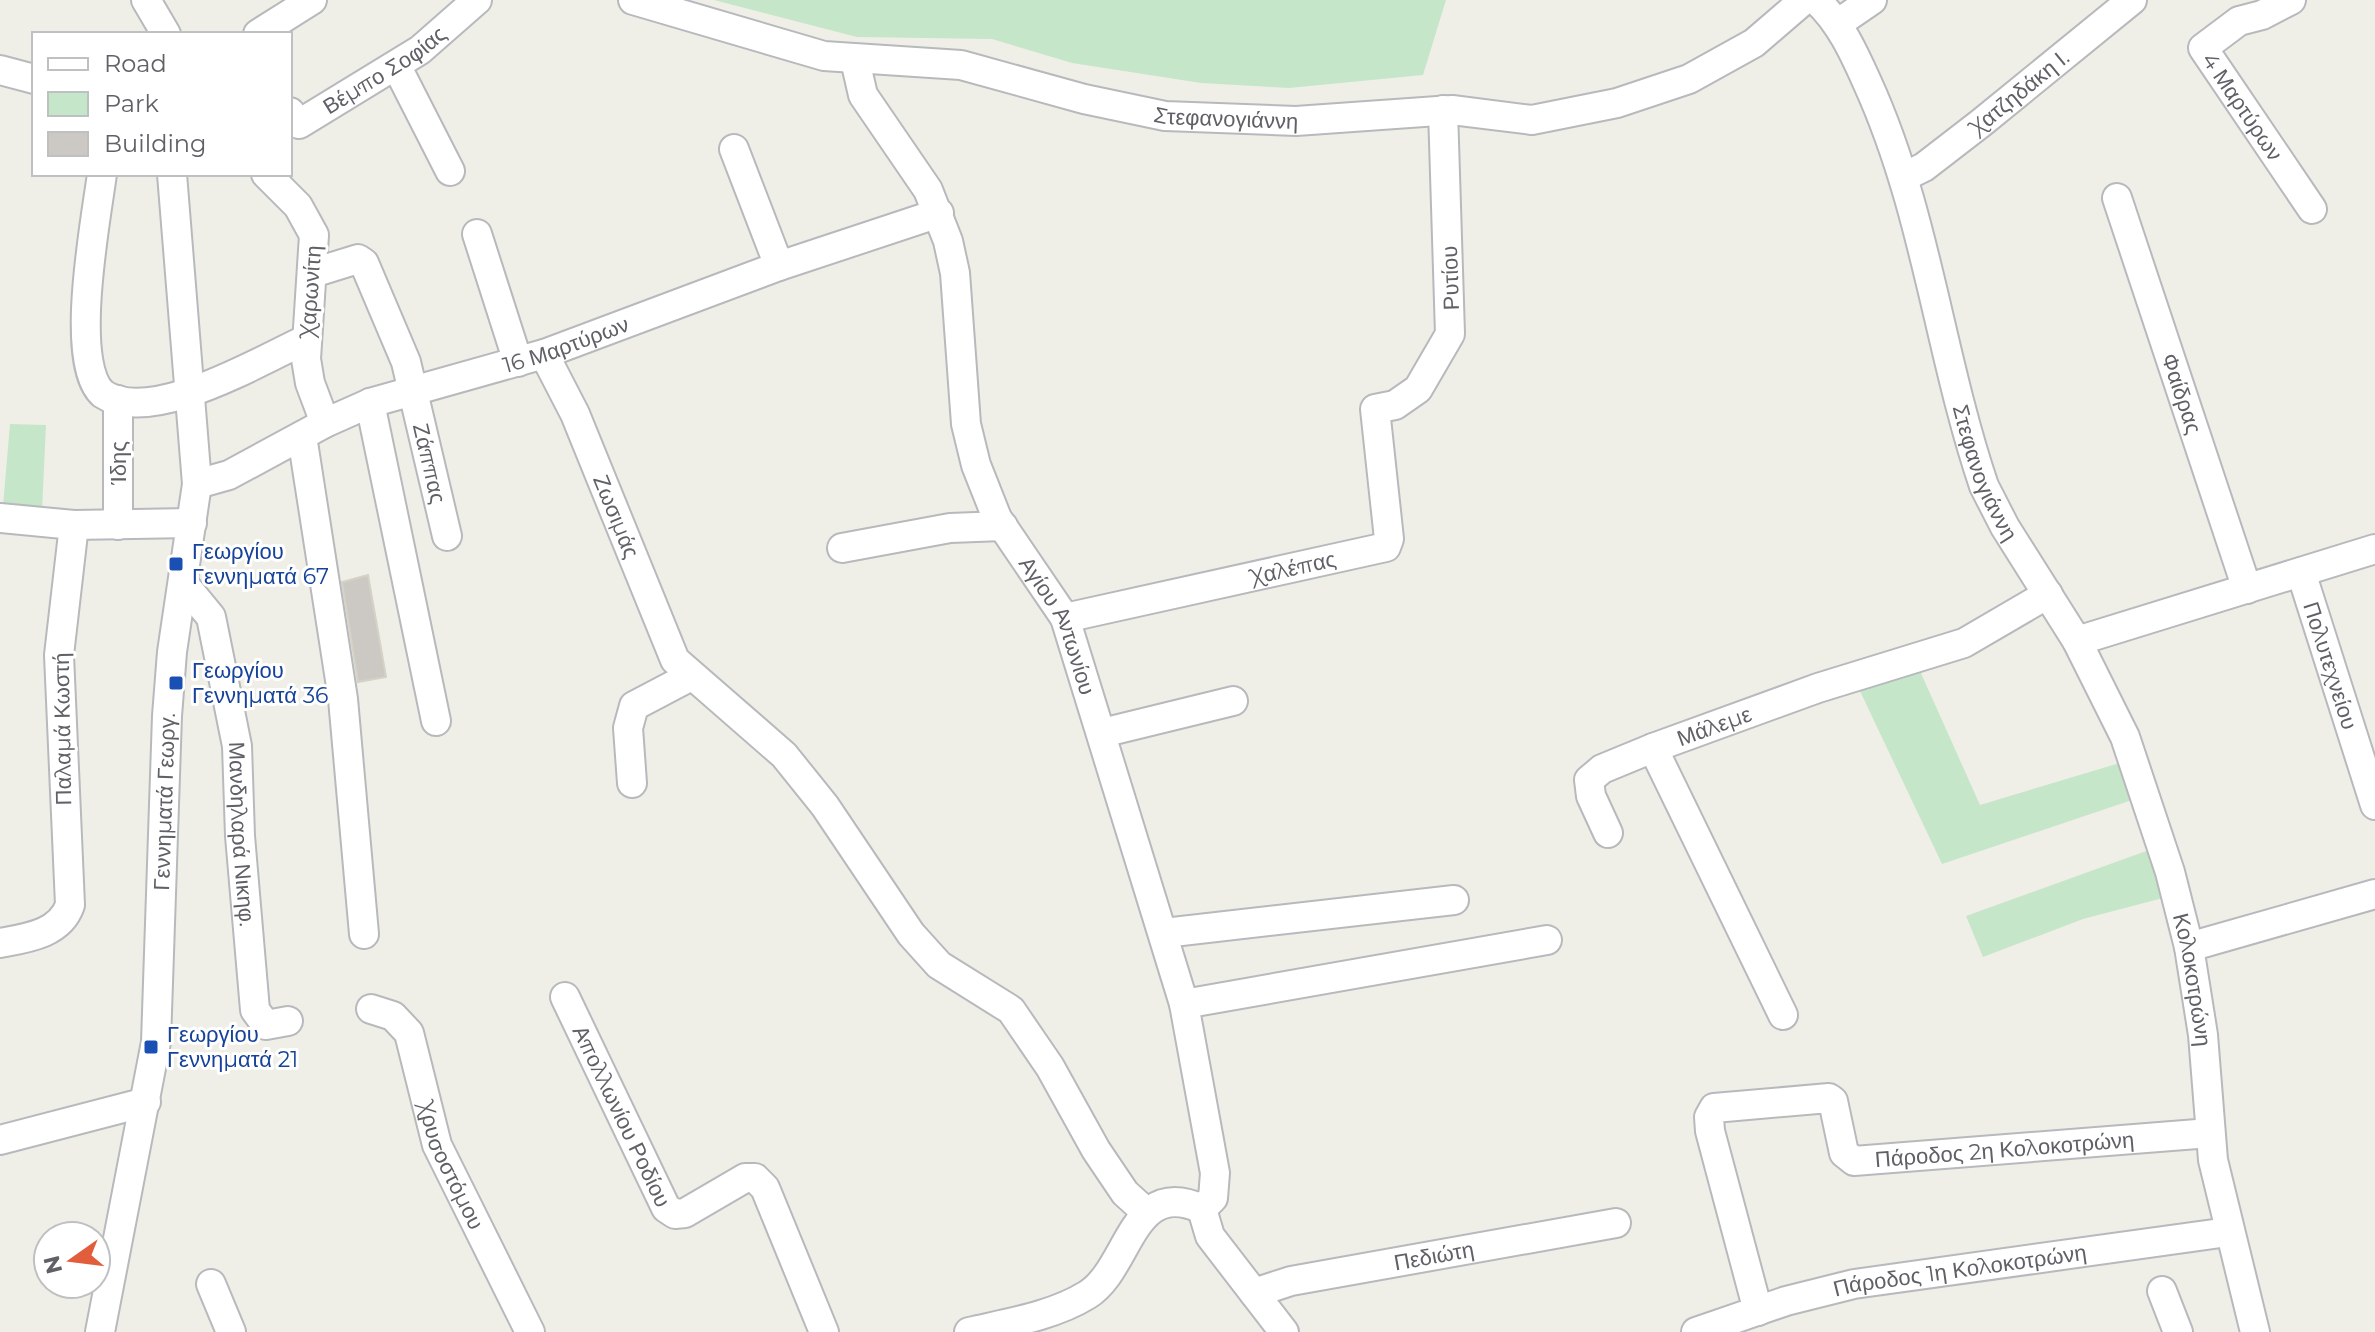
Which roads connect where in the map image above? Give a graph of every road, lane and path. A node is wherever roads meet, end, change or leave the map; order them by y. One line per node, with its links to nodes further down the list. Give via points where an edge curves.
1 (146, 0): 12 (street)
2 (312, 0): 13 (street)
3 (477, 0): 15 (street, Βέμπο Σοφίας)
4 (633, 0): 14 (street, Στεφανογιάννη, via 811,53)
5 (1804, 0): 18 (street, Στεφανογιάννη, via 1754,43 1689,79 1641,97 1532,120)
6 (1816, 0): 11 (street, Στεφανογιάννη)
7 (1872, 0): 11 (street)
8 (2132, 0): 25 (street, Χατζηδάκη Ι., via 1981,123)
9 (2291, 0): 10 (street, 4 Μαρτύρων, via 2262,15)
10 (2233, 10): 27 (street, 4 Μαρτύρων, via 2203,48)
11 (1837, 24): 25 (street, Στεφανογιάννη, via 1884,121)
12 (165, 32)
13 (261, 32)
14 (855, 60): 18 (street, Στεφανογιάννη, via 961,65 1121,107 1207,120 1296,121); 28 (street, Αγίου Αντωνίου, via 863,95)
15 (396, 65): 19 (street, Βέμπο Σοφίας, via 299,124); 21 (street)
16 (0, 70): 17 (street)
17 (32, 78)
18 (1443, 110): 38 (street, Ρυτίου, via 1450,334 1418,389 1395,405)
19 (292, 115)
20 (734, 149): 30 (street)
21 (450, 171)
22 (102, 176): 36 (street, via 84,328 90,365)
23 (172, 176): 35 (street, Γεννηματά Γεωργ.)
24 (268, 176): 31 (street, Χαρωνίτη, via 312,226)
25 (1904, 177): 52 (street, Στεφανογιάννη, via 1984,486)
26 (2117, 198): 51 (street, Φαίδρας)
27 (2312, 209)
28 (939, 213): 30 (street, 16 Μαρτύρων); 45 (street, Αγίου Αντωνίου, via 955,273 969,438 982,487)
29 (477, 234): 33 (street, Ζωσιμάς)
30 (779, 266): 33 (street, 16 Μαρτύρων)
31 (313, 273): 32 (street, Χαρωνίτη); 34 (street, Ζάππας, via 362,261)
32 (305, 340): 35 (street); 39 (street, Χαρωνίτη)
33 (531, 358): 34 (street, 16 Μαρτύρων); 55 (street, Ζωσιμάς, via 575,414 668,647)
34 (414, 389): 37 (street, 16 Μαρτύρων); 46 (street, Ζάππας)
35 (191, 393): 36 (street, via 167,400); 40 (street, Γεννηματά Γεωργ.)
36 (110, 397): 44 (street, Ίδης)
37 (370, 403): 39 (street, 16 Μαρτύρων); 57 (street)
38 (1375, 409): 53 (street, Χαλέπας, via 1386,547)
39 (313, 429): 40 (street, 16 Μαρτύρων, via 229,475); 66 (street, Χαρωνίτη)
40 (197, 484): 42 (street, Γεννηματά Γεωργ.)
41 (0, 518): 43 (street)
42 (192, 523): 44 (street); 50 (street, Γεννηματά Γεωργ.)
43 (74, 525): 44 (street); 68 (street, Παλαμά Κωστή, via 59,670 70,905 53,928)
44 (118, 525)
45 (1003, 526): 47 (street, via 950,528); 53 (street, Αγίου Αντωνίου)
46 (447, 536)
47 (842, 548)
48 (2375, 549): 49 (street)
49 (2301, 572): 51 (street); 61 (street, Πολυτεχνείου)
50 (183, 583): 74 (street, Μανδηλαρά Νικηφ., via 211,617 234,731 255,1010 266,1025); 75 (street, Γεννηματά Γεωργ., via 167,716 158,1005)
51 (2247, 589): 54 (street)
52 (2048, 594): 54 (street, Στεφανογιάννη); 59 (street, Μάλεμε, via 1964,643 1818,688)
53 (1065, 618): 58 (street, Αγίου Αντωνίου)
54 (2077, 641): 69 (street, Κολοκοτρώνη, via 2125,737 2167,859)
55 (691, 676): 60 (street, via 634,706 628,728); 79 (street, Ζωσιμάς, via 784,755 911,934 939,965 997,998 1018,1018 1096,1150 1125,1193)
56 (1233, 701): 58 (street)
57 (436, 721)
58 (1102, 733): 65 (street, Αγίου Αντωνίου)
59 (1653, 748): 62 (street, via 1602,769 1589,780); 73 (street, Μάλεμε)
60 (632, 783)
61 (2375, 805)
62 (1608, 833)
63 (2375, 894): 69 (street)
64 (1454, 900): 65 (street)
65 (1164, 933): 71 (street, Αγίου Αντωνίου)
66 (364, 934)
67 (1547, 940): 71 (street)
68 (0, 943)
69 (2189, 947): 76 (street, Κολοκοτρώνη, via 2203,1035)
70 (565, 997): 89 (street, Απολλωνίου Ροδίου, via 666,1208 685,1213 745,1178 755,1178 765,1188)
71 (1184, 1004): 78 (street, Αγίου Αντωνίου, via 1215,1173 1213,1198)
72 (371, 1009): 88 (street, Χρυσοστόμου, via 393,1016 409,1033 437,1145)
73 (1783, 1015)
74 (288, 1021)
75 (146, 1102): 77 (street); 86 (street, Γεννηματά Γεωργ.)
76 (2210, 1133): 81 (street, Κολοκοτρώνη); 85 (street, Πάροδος 2η Κολοκοτρώνη, via 1854,1161 1844,1153 1829,1098 1718,1107 1709,1117)
77 (0, 1140)
78 (1202, 1209): 79 (street, via 1171,1204); 84 (street, via 1210,1236)
79 (1146, 1212): 90 (street, via 1093,1291 1057,1309)
80 (1616, 1223): 84 (street, Πεδιώτη, via 1291,1281)
81 (2228, 1232): 85 (street, Πάροδος 1η Κολοκοτρώνη, via 1854,1284); 94 (street, Κολοκοτρώνη)
82 (211, 1284): 87 (street)
83 (2162, 1291): 93 (street)
84 (1254, 1293): 91 (street)
85 (1758, 1311): 92 (street, Πάροδος 1η Κολοκοτρώνη)
86 (100, 1332)
87 (231, 1332)
88 (530, 1332)
89 (824, 1332)
90 (969, 1332)
91 (1284, 1332)
92 (1696, 1332)
93 (2178, 1332)
94 (2255, 1332)

